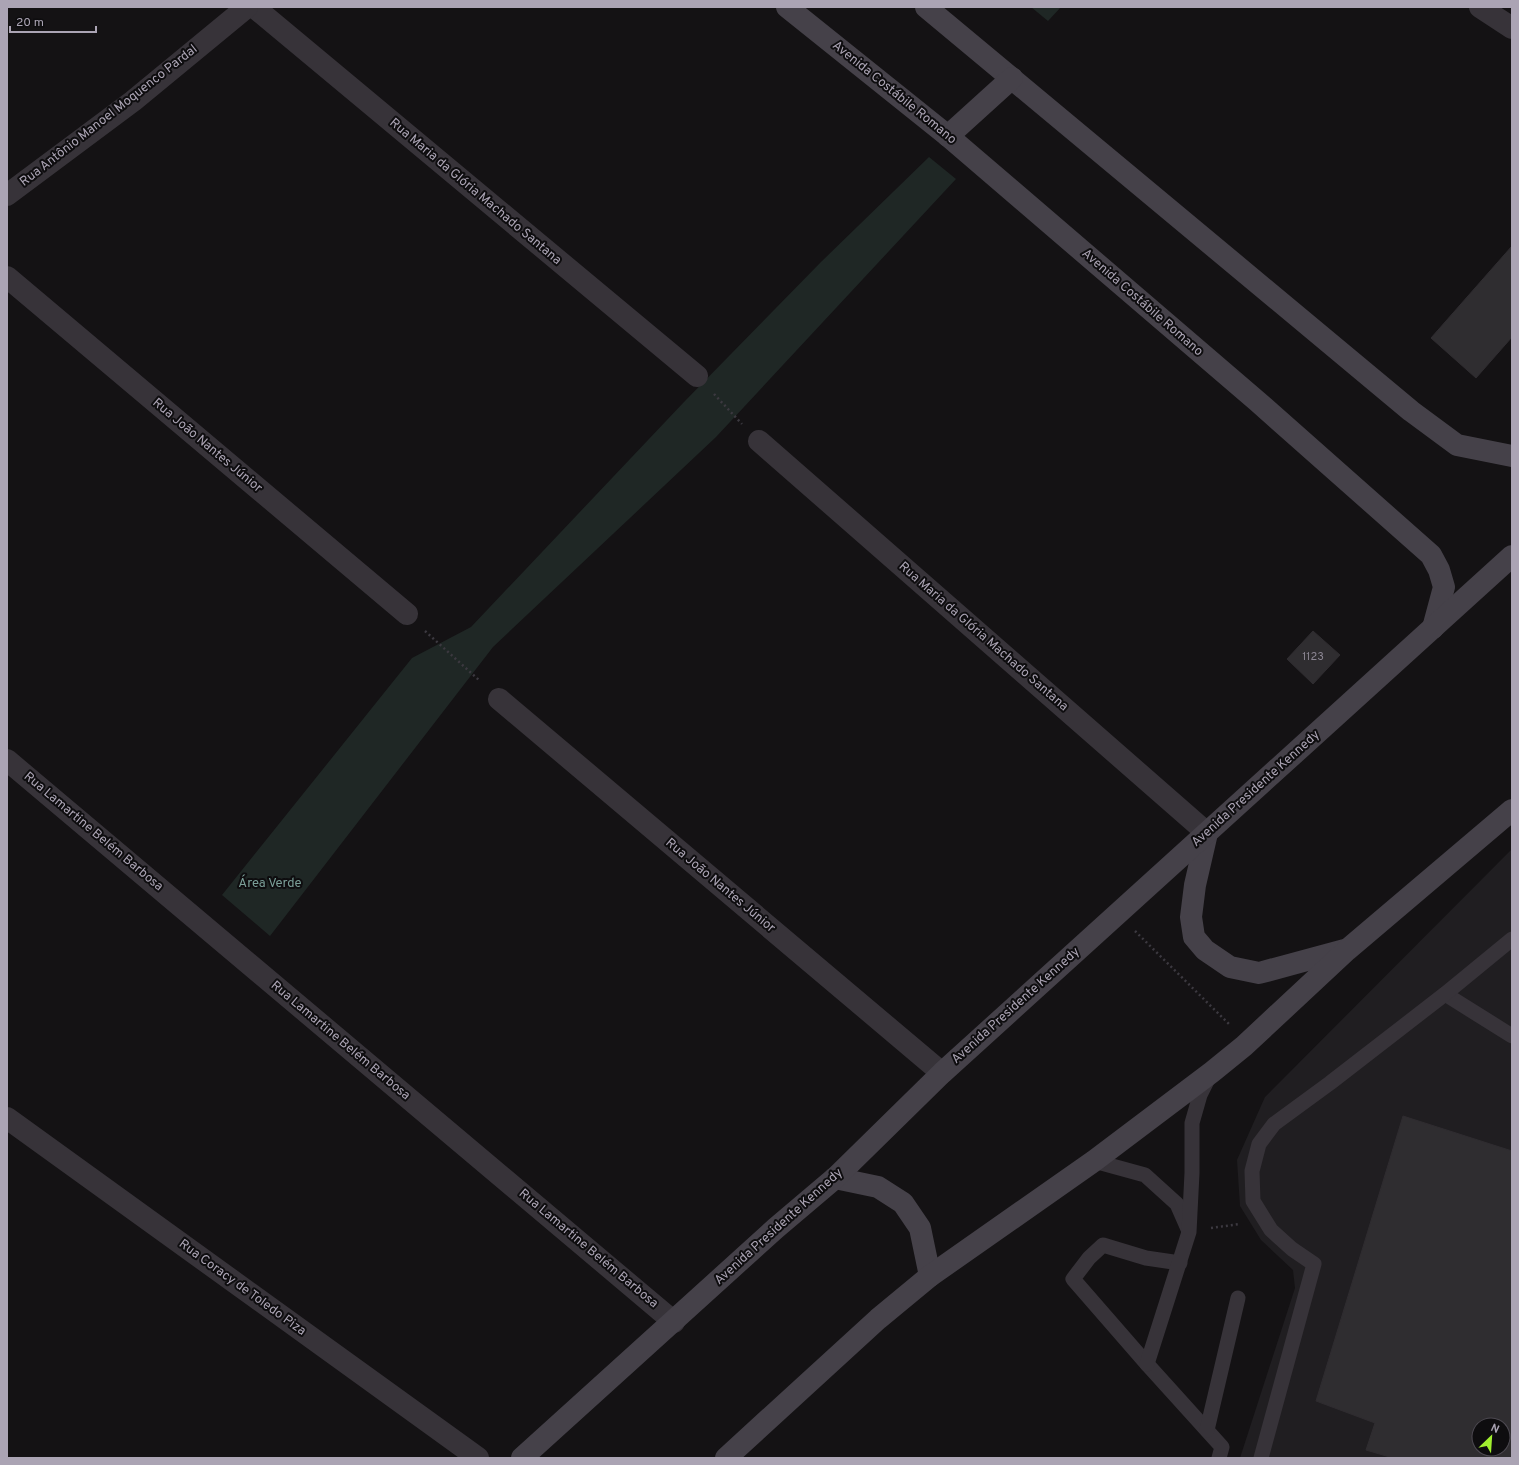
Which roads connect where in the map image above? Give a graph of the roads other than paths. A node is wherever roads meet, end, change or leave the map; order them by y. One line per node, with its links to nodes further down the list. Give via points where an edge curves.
1 (247, 7): 9 (street, Rua Antônio Manoel Moquenco Pardal, via 133,101)
2 (254, 7): 11 (street, Rua Maria da Glória Machado Santana)
3 (787, 7): 8 (main road, Avenida Costábile Romano)
4 (926, 7): 7 (main road)
5 (1480, 7): 6 (street)
6 (1512, 28)
7 (1012, 78): 8 (main road); 13 (main road, via 1411,411 1457,445)
8 (948, 136): 16 (main road, Avenida Costábile Romano, via 1251,396 1431,555 1444,587)
9 (7, 195)
10 (7, 278): 15 (street, Rua João Nantes Júnior)
11 (697, 376)
12 (758, 441): 20 (street, Rua Maria da Glória Machado Santana)
13 (1512, 456)
14 (1512, 556): 16 (main road, Avenida Presidente Kennedy)
15 (407, 614)
16 (1433, 628): 20 (main road, Avenida Presidente Kennedy)
17 (499, 699): 26 (street, Rua João Nantes Júnior)
18 (7, 760): 34 (street, Rua Lamartine Belém Barbosa)
19 (1512, 810): 22 (main road)
20 (1207, 833): 22 (main road, via 1195,885 1191,917 1194,937 1205,950 1230,967 1259,973); 26 (main road, Avenida Presidente Kennedy)
21 (1512, 939): 23 (lane)
22 (1347, 950): 25 (main road)
23 (1444, 994): 24 (lane); 41 (lane, via 1274,1124 1259,1144 1252,1171 1253,1201 1270,1230 1314,1264)
24 (1512, 1036)
25 (1212, 1072): 28 (main road); 30 (lane, via 1200,1095 1192,1123)
26 (942, 1073): 29 (main road, Avenida Presidente Kennedy)
27 (7, 1118): 37 (street, Rua Coracy de Toledo Piza)
28 (1094, 1161): 30 (lane, via 1145,1175 1177,1204); 32 (main road)
29 (835, 1178): 32 (main road, via 878,1187 903,1203 920,1228); 34 (main road, Avenida Presidente Kennedy, via 776,1228)
30 (1189, 1232): 31 (lane)
31 (1180, 1262): 35 (lane); 35 (lane, via 1146,1258 1102,1245 1074,1279)
32 (930, 1276): 39 (main road, via 878,1319)
33 (1238, 1298): 36 (lane)
34 (674, 1322): 38 (main road, Avenida Presidente Kennedy)
35 (1147, 1364): 36 (lane)
36 (1207, 1430): 40 (lane, via 1222,1447)
37 (478, 1458)
38 (522, 1458)
39 (726, 1458)
40 (1219, 1458)
41 (1261, 1458)

